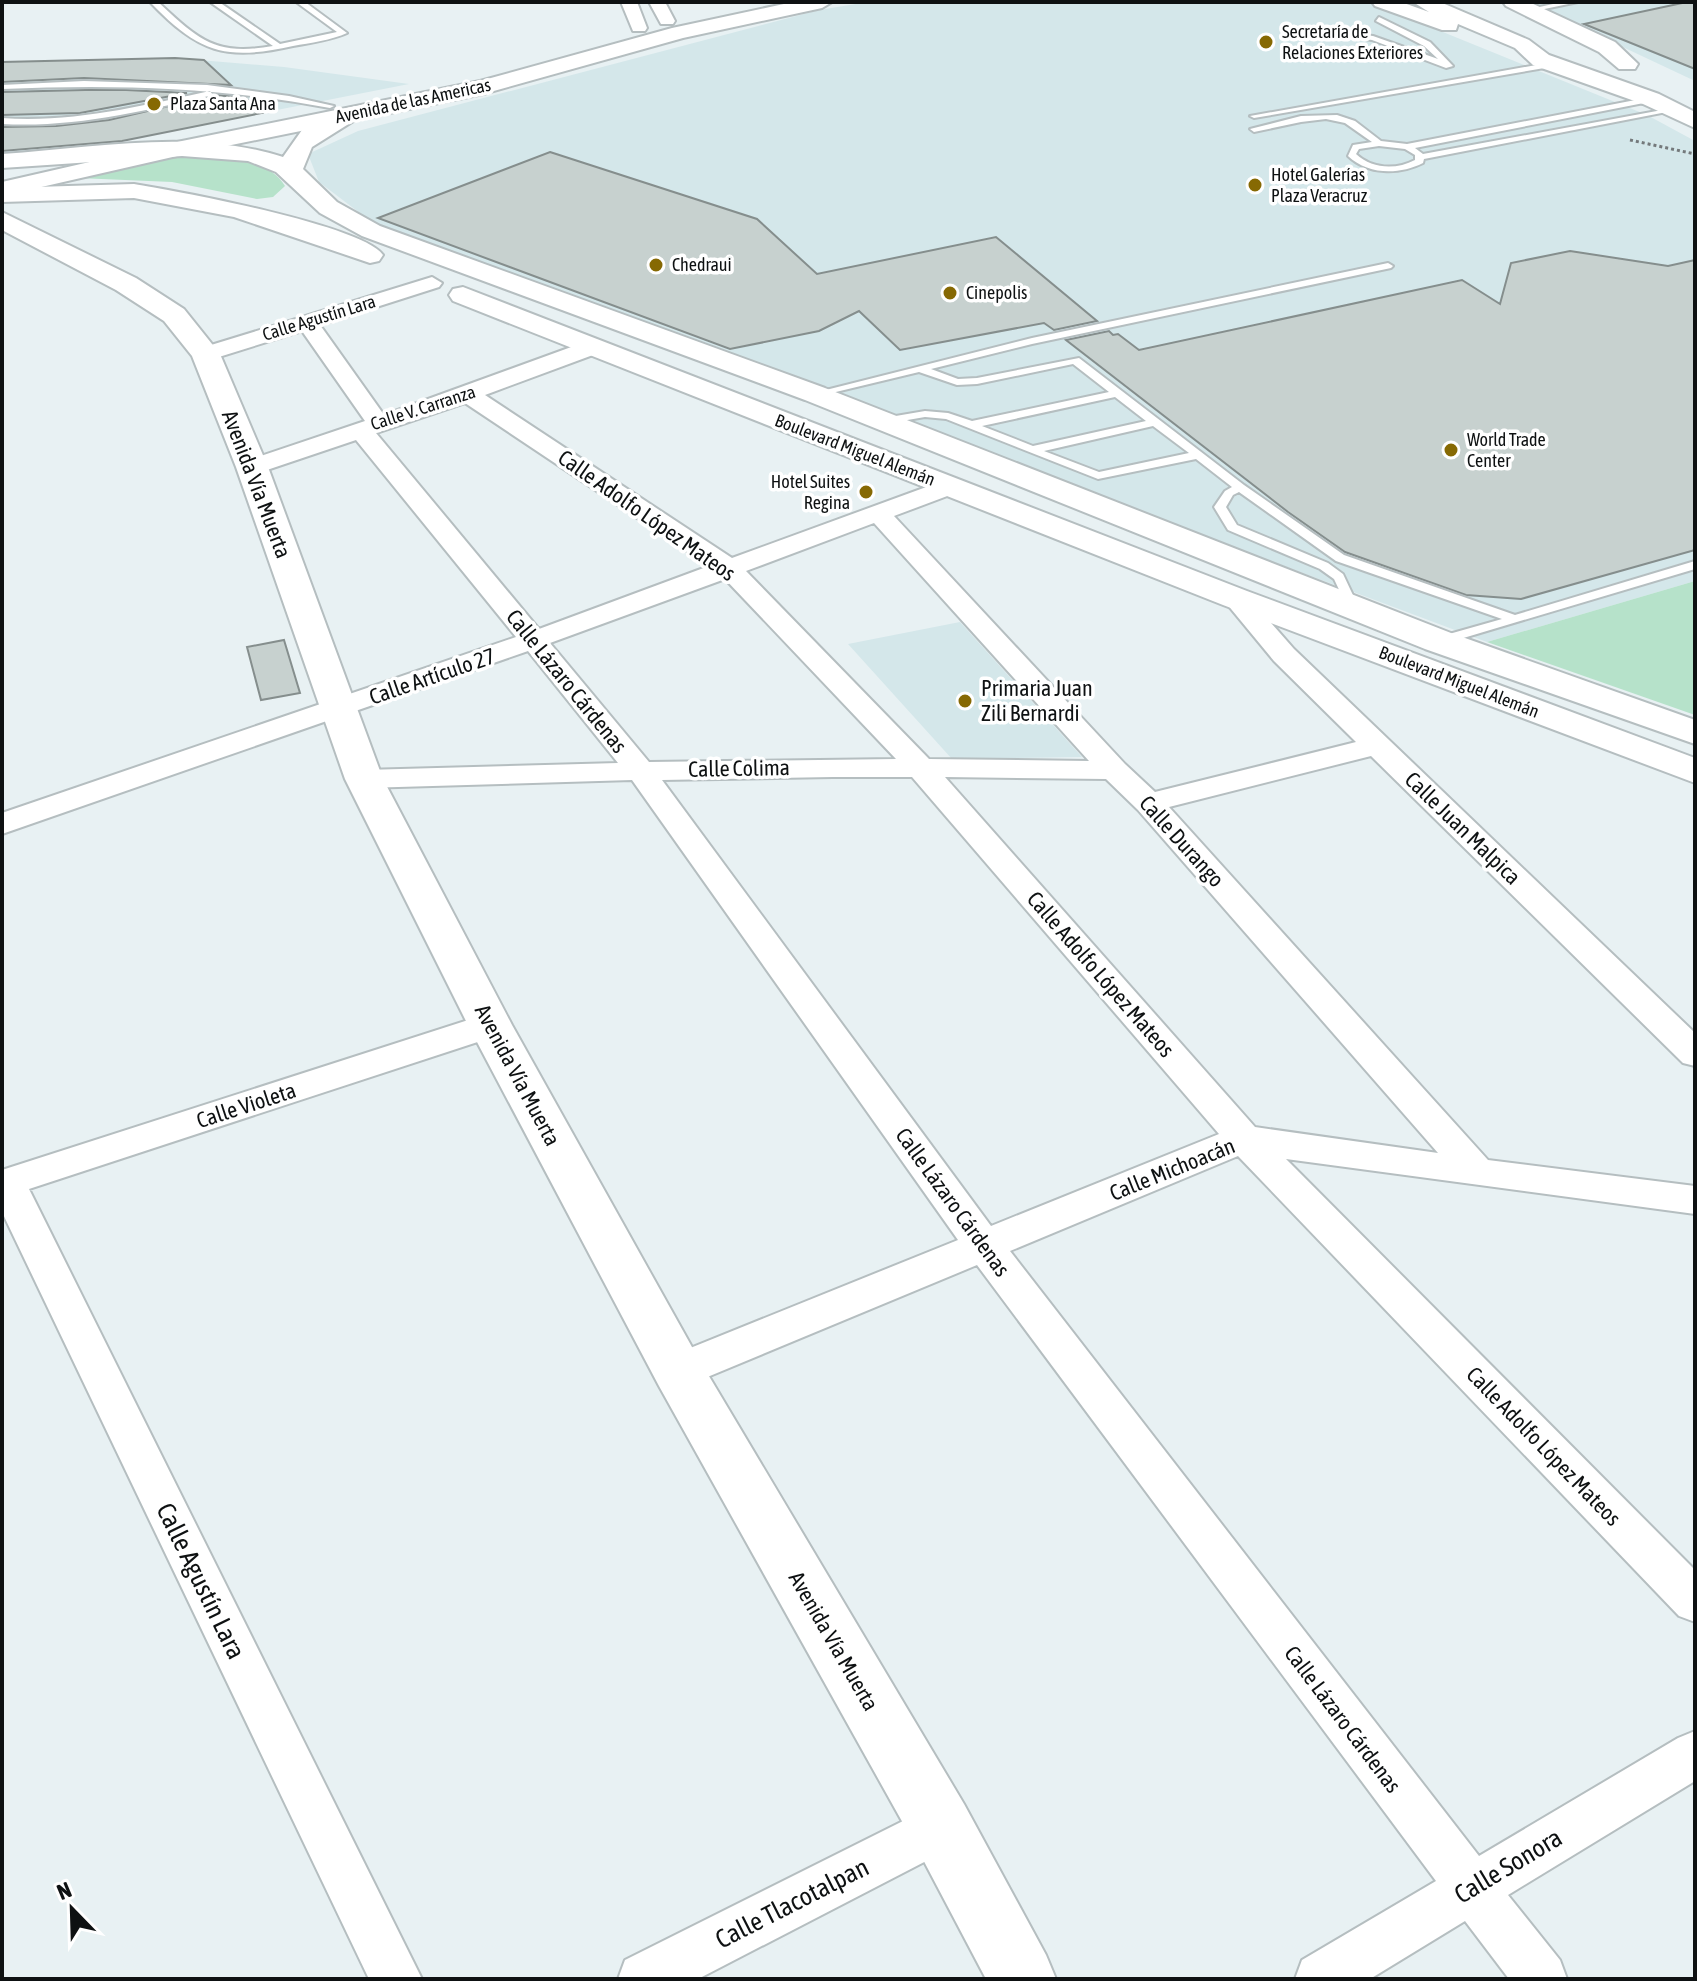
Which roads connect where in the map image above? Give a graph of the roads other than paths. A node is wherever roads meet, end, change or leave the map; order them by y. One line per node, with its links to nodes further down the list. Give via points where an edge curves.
1 (154, 2): 15 (lane, via 189,33 224,51)
2 (214, 2): 15 (lane)
3 (300, 2): 15 (lane, via 343,33)
4 (629, 2): 13 (street)
5 (754, 2): 12 (main road, Avenida de las Americas)
6 (1423, 2): 16 (main road, via 1522,44)
7 (1470, 2): 18 (main road)
8 (1574, 2): 10 (lane)
9 (809, 3): 23 (main road, Avenida de las Americas, via 679,32 483,87)
10 (1524, 5): 18 (main road, via 1607,47)
11 (1380, 11): 16 (main road, via 1449,26 1499,49); 17 (lane)
12 (662, 12): 13 (main road, Avenida de las Americas)
13 (639, 28): 23 (main road, Avenida de las Americas)
14 (1312, 31): 17 (lane, via 1373,38)
15 (277, 45)
16 (1547, 62): 18 (main road); 19 (lane)
17 (1449, 66): 19 (lane)
18 (1643, 77): 22 (main road); 24 (main road); 31 (lane)
19 (1469, 78): 25 (lane)
20 (2, 87): 21 (lane, via 154,83)
21 (231, 89): 23 (lane); 27 (lane, via 75,120)
22 (1695, 96)
23 (338, 110): 26 (main road, Avenida de las Americas); 37 (main road, via 294,151)
24 (1673, 110): 28 (main road); 34 (lane)
25 (1254, 116)
26 (292, 120): 32 (main road, Avenida de las Americas); 33 (main road, Avenida de las Americas)
27 (2, 121)
28 (1695, 121)
29 (1254, 129): 30 (lane, via 1336,118)
30 (1379, 143): 31 (lane); 34 (lane, via 1356,147 1353,158 1393,168 1417,164)
31 (1407, 147): 34 (lane)
32 (177, 149): 33 (main road, Boulevard Miguel Alemán); 37 (main road, Boulevard Miguel Alemán, via 274,161); 38 (main road, Avenida de las Americas)
33 (74, 157): 35 (main road); 36 (main road)
34 (1421, 157)
35 (2, 161)
36 (2, 171)
37 (299, 179): 39 (main road, via 280,202); 49 (main road, Boulevard Miguel Alemán, via 324,204 371,231)
38 (2, 192): 39 (main road, Boulevard Miguel Alemán, via 134,191)
39 (239, 210): 42 (main road, Boulevard Miguel Alemán, via 344,243)
40 (2, 220): 45 (main road, Avenida Vía Muerta, via 162,307)
41 (1388, 266): 46 (lane)
42 (432, 283): 43 (street, Calle Agustín Lara); 44 (main road, Boulevard Miguel Alemán)
43 (307, 322): 45 (street, Calle Agustín Lara); 53 (street, Calle Lázaro Cárdenas)
44 (593, 347): 48 (street, Calle V. Carranza); 57 (main road, Boulevard Miguel Alemán)
45 (206, 354): 56 (main road, Avenida Vía Muerta)
46 (917, 368): 47 (lane, via 967,382 1075,360); 49 (lane)
47 (1117, 393): 51 (lane); 52 (lane)
48 (468, 394): 53 (street, Calle V. Carranza); 61 (street, Calle Adolfo López Mateos)
49 (815, 394): 50 (main road, Boulevard Miguel Alemán)
50 (884, 421): 52 (lane, via 925,414); 63 (main road, Boulevard Miguel Alemán)
51 (1155, 422): 54 (lane); 55 (lane)
52 (971, 425): 54 (lane)
53 (369, 426): 56 (street, Calle V. Carranza); 65 (street, Calle Lázaro Cárdenas)
54 (1032, 450): 55 (lane, via 1098,476)
55 (1198, 455): 58 (lane)
56 (252, 467): 67 (main road, Avenida Vía Muerta)
57 (949, 487): 59 (street, Calle Artículo 27); 62 (main road, Boulevard Miguel Alemán)
58 (1240, 487): 63 (lane, via 1220,507 1232,527 1324,566 1339,577); 64 (lane, via 1340,558)
59 (880, 515): 61 (street, Calle Artículo 27); 72 (street, Calle Durango)
60 (1695, 565): 64 (lane)
61 (729, 568): 65 (street, Calle Artículo 27); 70 (street, Calle Adolfo López Mateos)
62 (1235, 598): 69 (street, Calle Juan Malpica, via 1284,655); 73 (main road, Boulevard Miguel Alemán)
63 (1353, 608): 66 (main road, Boulevard Miguel Alemán)
64 (1515, 619): 66 (lane)
65 (534, 640): 67 (street, Calle Artículo 27); 71 (street, Calle Lázaro Cárdenas)
66 (1438, 641): 68 (main road, Boulevard Miguel Alemán)
67 (340, 708): 74 (main road, Avenida Vía Muerta); 76 (street, Calle Artículo 27)
68 (1695, 733)
69 (1379, 745): 75 (street); 78 (street, Calle Juan Malpica)
70 (919, 766): 71 (street, Calle Colima); 72 (street, Calle Colima); 79 (street, Calle Adolfo López Mateos)
71 (639, 769): 74 (street, Calle Colima); 83 (street, Calle Lázaro Cárdenas)
72 (1114, 770): 75 (street, Calle Durango)
73 (1695, 771)
74 (364, 779): 77 (main road, Avenida Vía Muerta)
75 (1149, 803): 80 (street, Calle Durango)
76 (2, 824)
77 (490, 1025): 81 (street, Calle Violeta); 84 (main road, Avenida Vía Muerta)
78 (1695, 1054)
79 (1244, 1139): 80 (street, Calle Michoacán); 83 (street, Calle Michoacán); 85 (street, Calle Adolfo López Mateos)
80 (1477, 1173): 82 (street, Calle Michoacán)
81 (4, 1184): 89 (street, Calle Agustín Lara)
82 (1695, 1200)
83 (984, 1246): 84 (street, Calle Michoacán); 88 (street, Calle Lázaro Cárdenas)
84 (678, 1371): 87 (main road, Avenida Vía Muerta)
85 (1695, 1601)
86 (1695, 1754): 88 (street, Calle Sonora)
87 (941, 1827): 90 (street, Calle Tlacotalpan); 91 (main road, Avenida Vía Muerta)
88 (1472, 1888): 92 (street, Calle Sonora); 93 (street, Calle Lázaro Cárdenas)
89 (396, 1979)
90 (644, 1979)
91 (1022, 1979)
92 (1321, 1979)
93 (1541, 1979)

